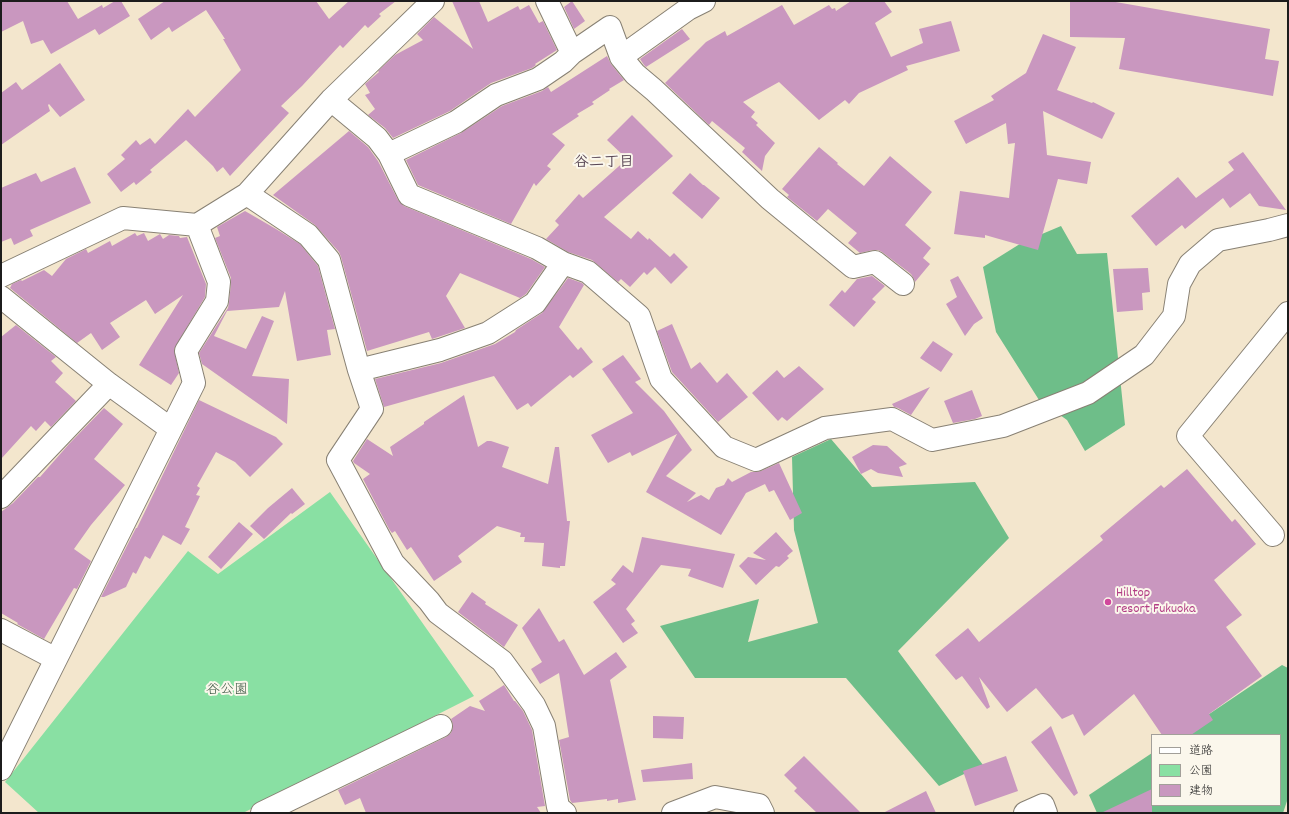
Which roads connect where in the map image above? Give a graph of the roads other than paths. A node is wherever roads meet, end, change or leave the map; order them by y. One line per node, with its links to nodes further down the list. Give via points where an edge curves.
1 (433, 1): 6 (street)
2 (547, 1): 4 (street)
3 (704, 1): 5 (street, via 688,9)
4 (572, 53): 5 (street, via 610,27); 7 (street, via 538,79 496,95 456,122)
5 (621, 57): 13 (street, via 635,74 770,199 853,267 875,262)
6 (332, 100): 7 (street, via 377,138); 8 (street)
7 (389, 154): 11 (street, via 409,195 538,248)
8 (247, 194): 9 (street); 16 (street, via 308,235 328,260)
9 (197, 225): 12 (street, via 123,218); 18 (street, via 219,282 217,301 186,351 194,383)
10 (1288, 225): 11 (street, via 1218,240 1190,264 1179,284 1174,316 1144,354 1088,393 1003,426 932,440 892,419 824,428 756,460 724,447 661,379 639,316 588,272)
11 (563, 263): 16 (street, via 535,303 488,333 440,350)
12 (1, 276)
13 (903, 284)
14 (1, 297): 17 (street)
15 (1288, 313): 20 (street, via 1188,436)
16 (359, 370): 26 (street, via 372,409 338,460 393,564 438,613 502,661 534,706 544,726 558,807)
17 (109, 384): 18 (street); 19 (street)
18 (171, 430): 22 (street)
19 (1, 497)
20 (1273, 535)
21 (1, 630): 22 (street)
22 (56, 660): 24 (street)
23 (441, 726): 25 (street)
24 (1, 769)
25 (262, 813)
26 (565, 813)
27 (673, 813): 28 (street, via 715,798 759,806)
28 (763, 813)
29 (1025, 813): 30 (street, via 1043,805)
30 (1046, 813)

